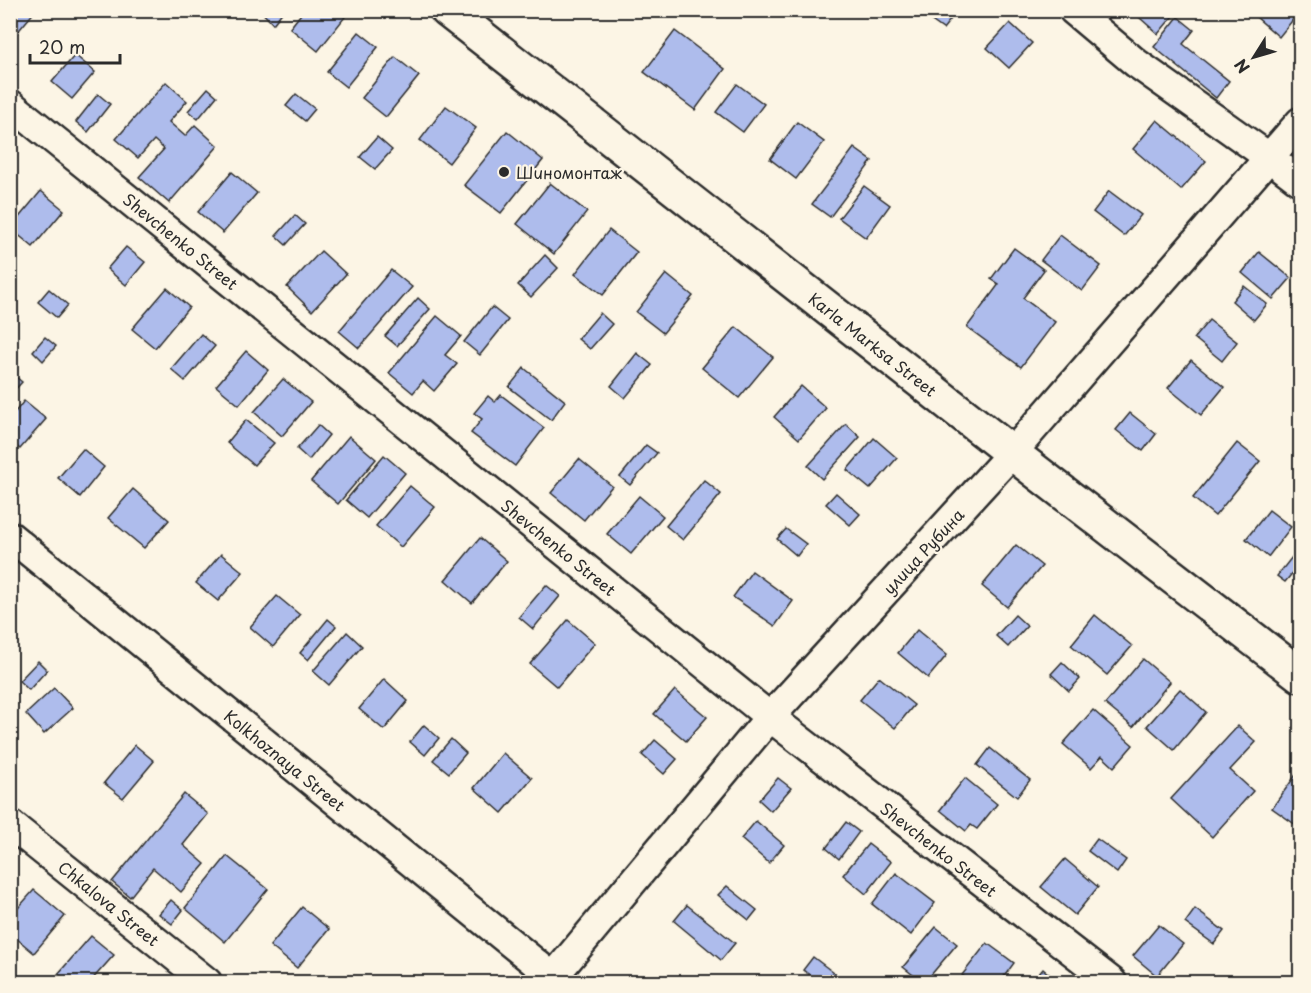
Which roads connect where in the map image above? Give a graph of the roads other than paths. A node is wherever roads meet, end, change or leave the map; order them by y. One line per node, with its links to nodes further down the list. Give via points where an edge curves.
1 (447, 10): 7 (street, Karla Marksa Street)
2 (1073, 10): 5 (street, via 1136,63)
3 (10, 104): 10 (street, Shevchenko Street)
4 (1300, 122): 5 (street, улица Рубина)
5 (1270, 158): 6 (street); 7 (street, улица Рубина)
6 (1300, 181)
7 (1012, 453): 9 (street, Karla Marksa Street); 10 (street, улица Рубина)
8 (10, 536): 12 (street, Kolkhoznaya Street)
9 (1300, 675)
10 (770, 717): 12 (street, улица Рубина); 14 (street, Shevchenko Street)
11 (10, 824): 13 (street, Chkalova Street)
12 (554, 981)
13 (207, 982)
14 (1112, 982)

